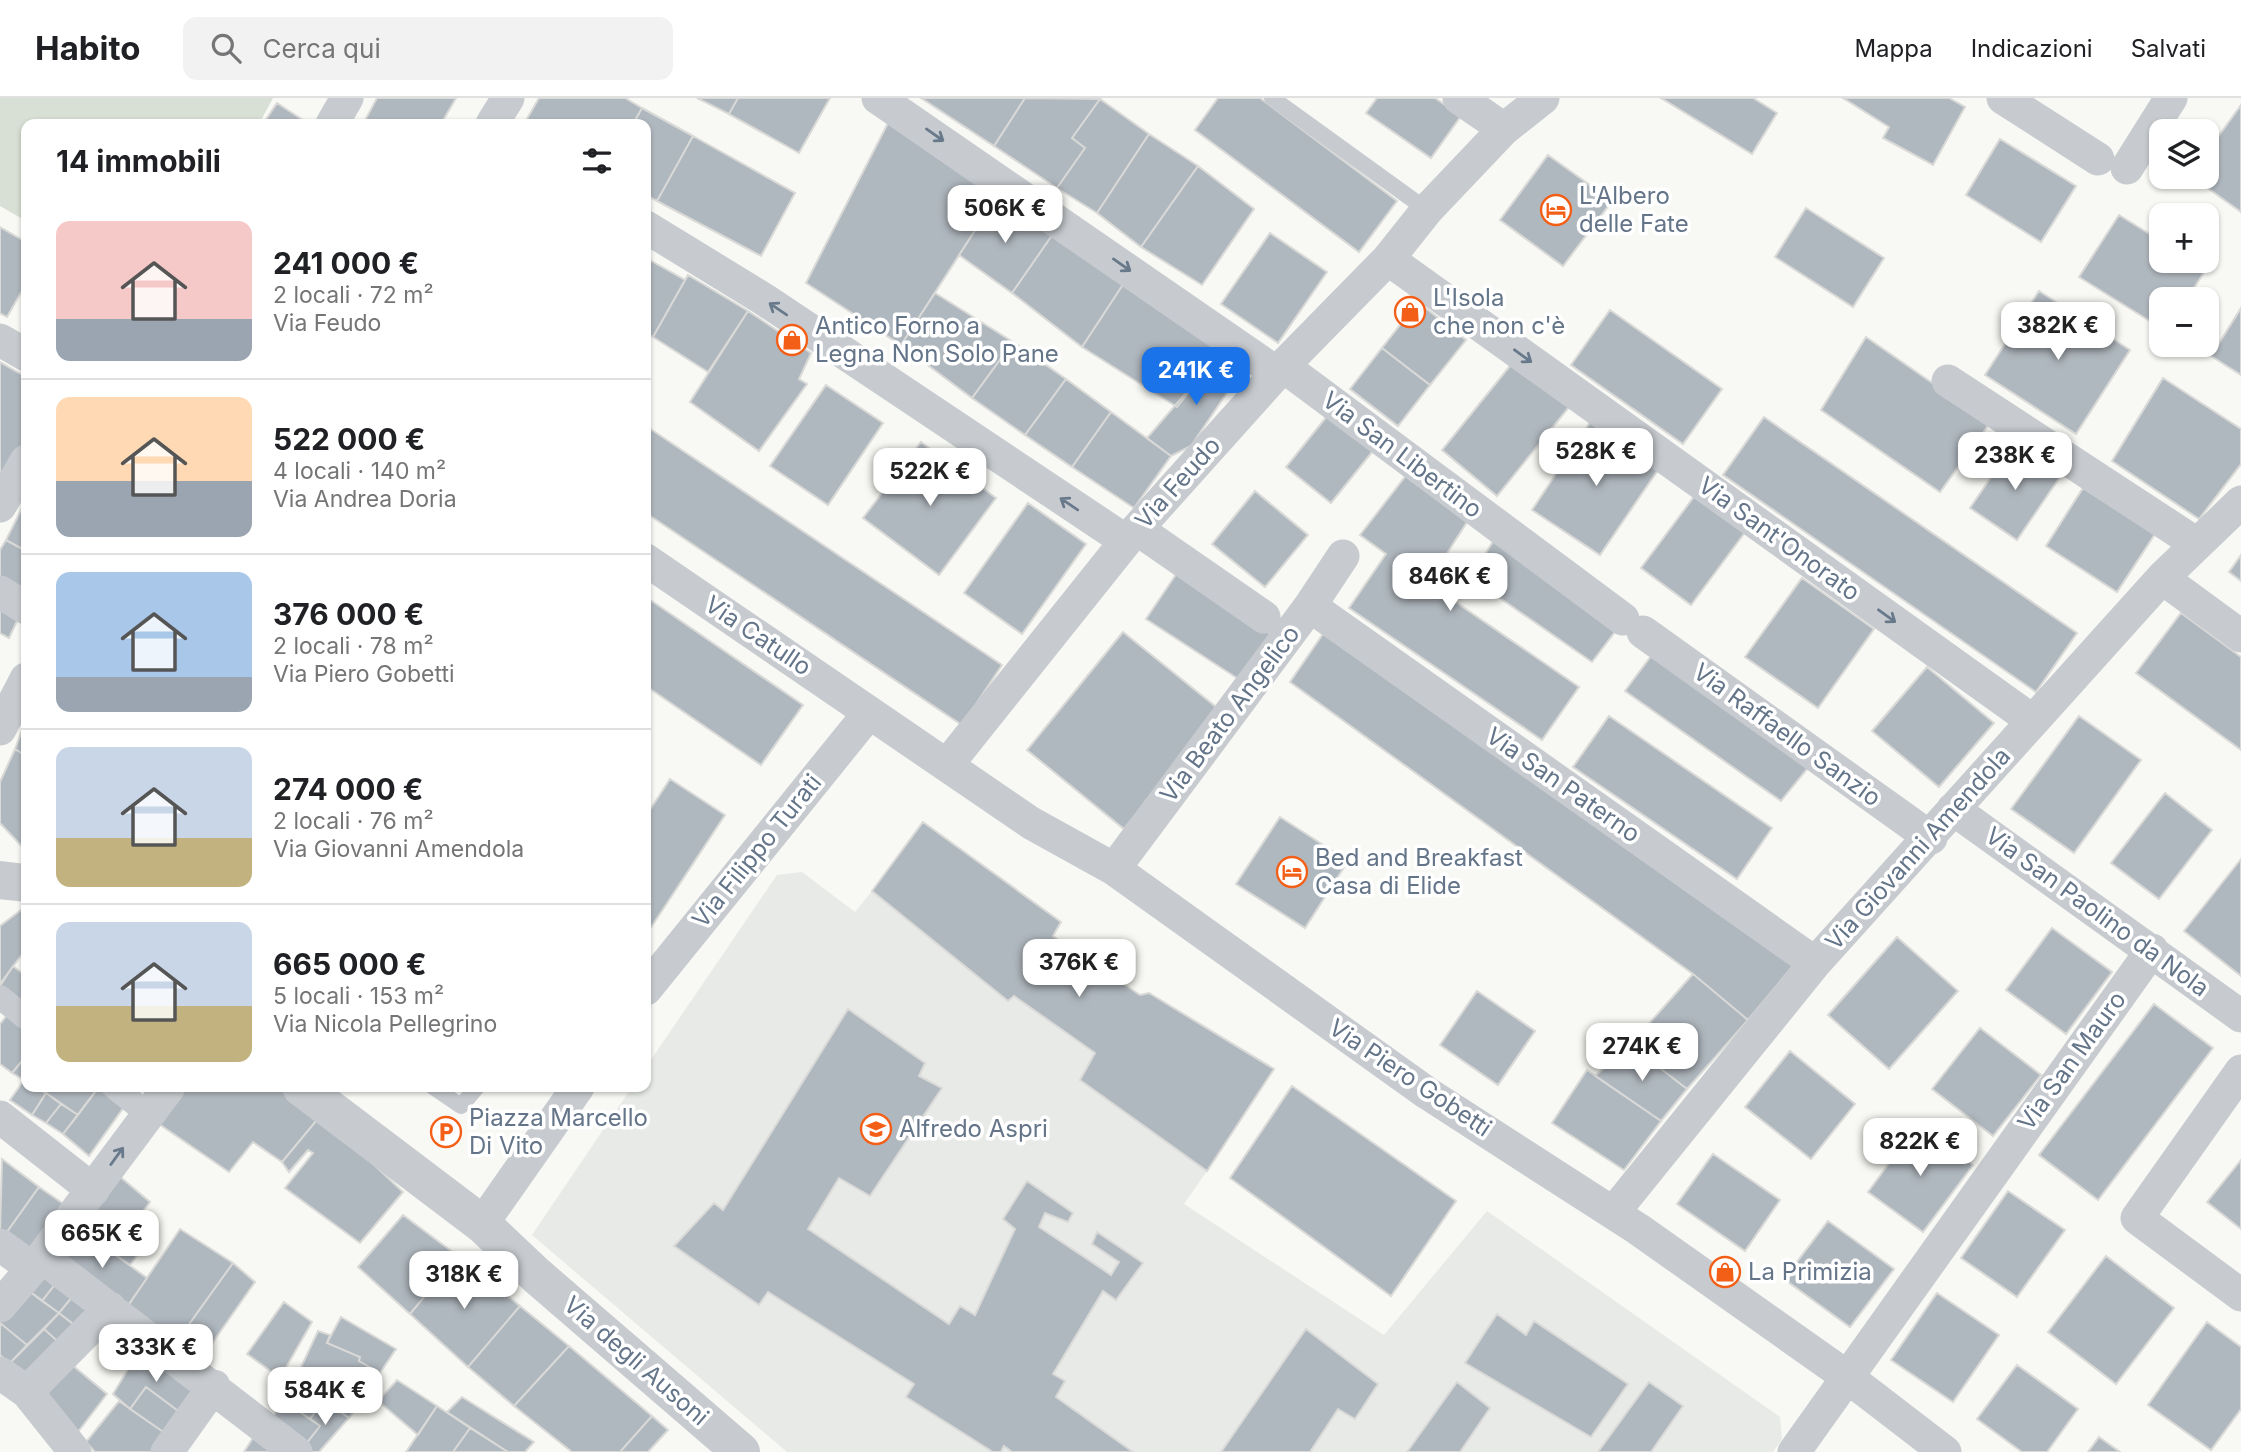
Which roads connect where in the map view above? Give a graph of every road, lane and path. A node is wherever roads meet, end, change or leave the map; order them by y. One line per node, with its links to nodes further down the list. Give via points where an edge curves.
1 (347, 98): 9 (street)
2 (508, 98): 10 (street)
3 (878, 98): 17 (street, Via San Libertino, one-way to 17)
4 (1272, 98): 12 (lane)
5 (1459, 98): 11 (street)
6 (1543, 98): 11 (street, Via Feudo)
7 (2003, 98): 8 (street, via 2113,163)
8 (2171, 98)
9 (335, 119)
10 (495, 119)
11 (1504, 129): 12 (street, Via Feudo)
12 (1427, 210): 14 (street, Via Feudo)
13 (651, 230): 22 (street, one-way to 13)
14 (1388, 259): 17 (street, Via Feudo); 35 (street, Via Sant'Onorato, one-way to 35)
15 (0, 340): 16 (street)
16 (21, 352)
17 (1280, 370): 22 (street, Via Feudo); 31 (street, Via San Libertino)
18 (1948, 381): 23 (street)
19 (21, 470): 21 (street)
20 (2241, 502): 23 (street, Via Giovanni Amendola)
21 (0, 506)
22 (1132, 535): 30 (street); 37 (street, Via Feudo)
23 (2197, 544): 26 (street, Via Giovanni Amendola)
24 (1343, 556): 29 (street, Via Beato Angelico)
25 (651, 563): 34 (street, Via Catullo)
26 (2162, 578): 32 (street); 35 (street, Via Giovanni Amendola)
27 (0, 592): 28 (street)
28 (21, 605)
29 (1310, 606): 40 (street, Via Beato Angelico); 44 (street, Via San Paterno)
30 (1264, 617)
31 (1633, 626): 39 (street, Via Raffaello Sanzio)
32 (2241, 636)
33 (21, 689): 36 (street)
34 (869, 713): 37 (street, Via Piero Gobetti); 45 (street, Via Filippo Turati)
35 (2033, 721): 38 (street, Via Giovanni Amendola)
36 (0, 729)
37 (947, 765): 40 (street, Via Piero Gobetti, via 1031,823)
38 (1953, 809): 39 (street, Via Giovanni Amendola); 43 (street, Via San Paolino da Nola)
39 (1931, 838): 44 (street, Via Giovanni Amendola)
40 (1114, 869): 59 (street, Via Piero Gobetti, via 1427,1093)
41 (0, 880): 42 (street)
42 (21, 882)
43 (2152, 950): 48 (street, Via San Paolino da Nola); 67 (street, Via San Mauro)
44 (1815, 963): 59 (street, Via Giovanni Amendola)
45 (651, 983)
46 (0, 997): 47 (street)
47 (21, 1014)
48 (2241, 1017)
49 (2241, 1071): 63 (street, via 2137,1218)
50 (120, 1092): 56 (street)
51 (165, 1092): 56 (street)
52 (308, 1092): 60 (street, Via degli Ausoni)
53 (440, 1092): 54 (lane, via 461,1106)
54 (473, 1092)
55 (571, 1092): 60 (street)
56 (148, 1114): 58 (street, one-way to 56)
57 (0, 1117): 58 (street)
58 (93, 1190): 62 (street)
59 (1613, 1213): 67 (street, Via Piero Gobetti)
60 (482, 1224): 73 (street, Via degli Ausoni)
61 (0, 1245): 62 (street)
62 (37, 1263): 64 (street); 65 (street)
63 (2241, 1296)
64 (0, 1306)
65 (110, 1308): 68 (street); 69 (street)
66 (0, 1373): 69 (street)
67 (1846, 1376): 74 (street, Via San Mauro); 75 (street, Via Piero Gobetti)
68 (214, 1386): 71 (street); 72 (street)
69 (27, 1392): 70 (street)
70 (75, 1452)
71 (167, 1452)
72 (296, 1452)
73 (741, 1452)
74 (1794, 1452)
75 (1945, 1452)

